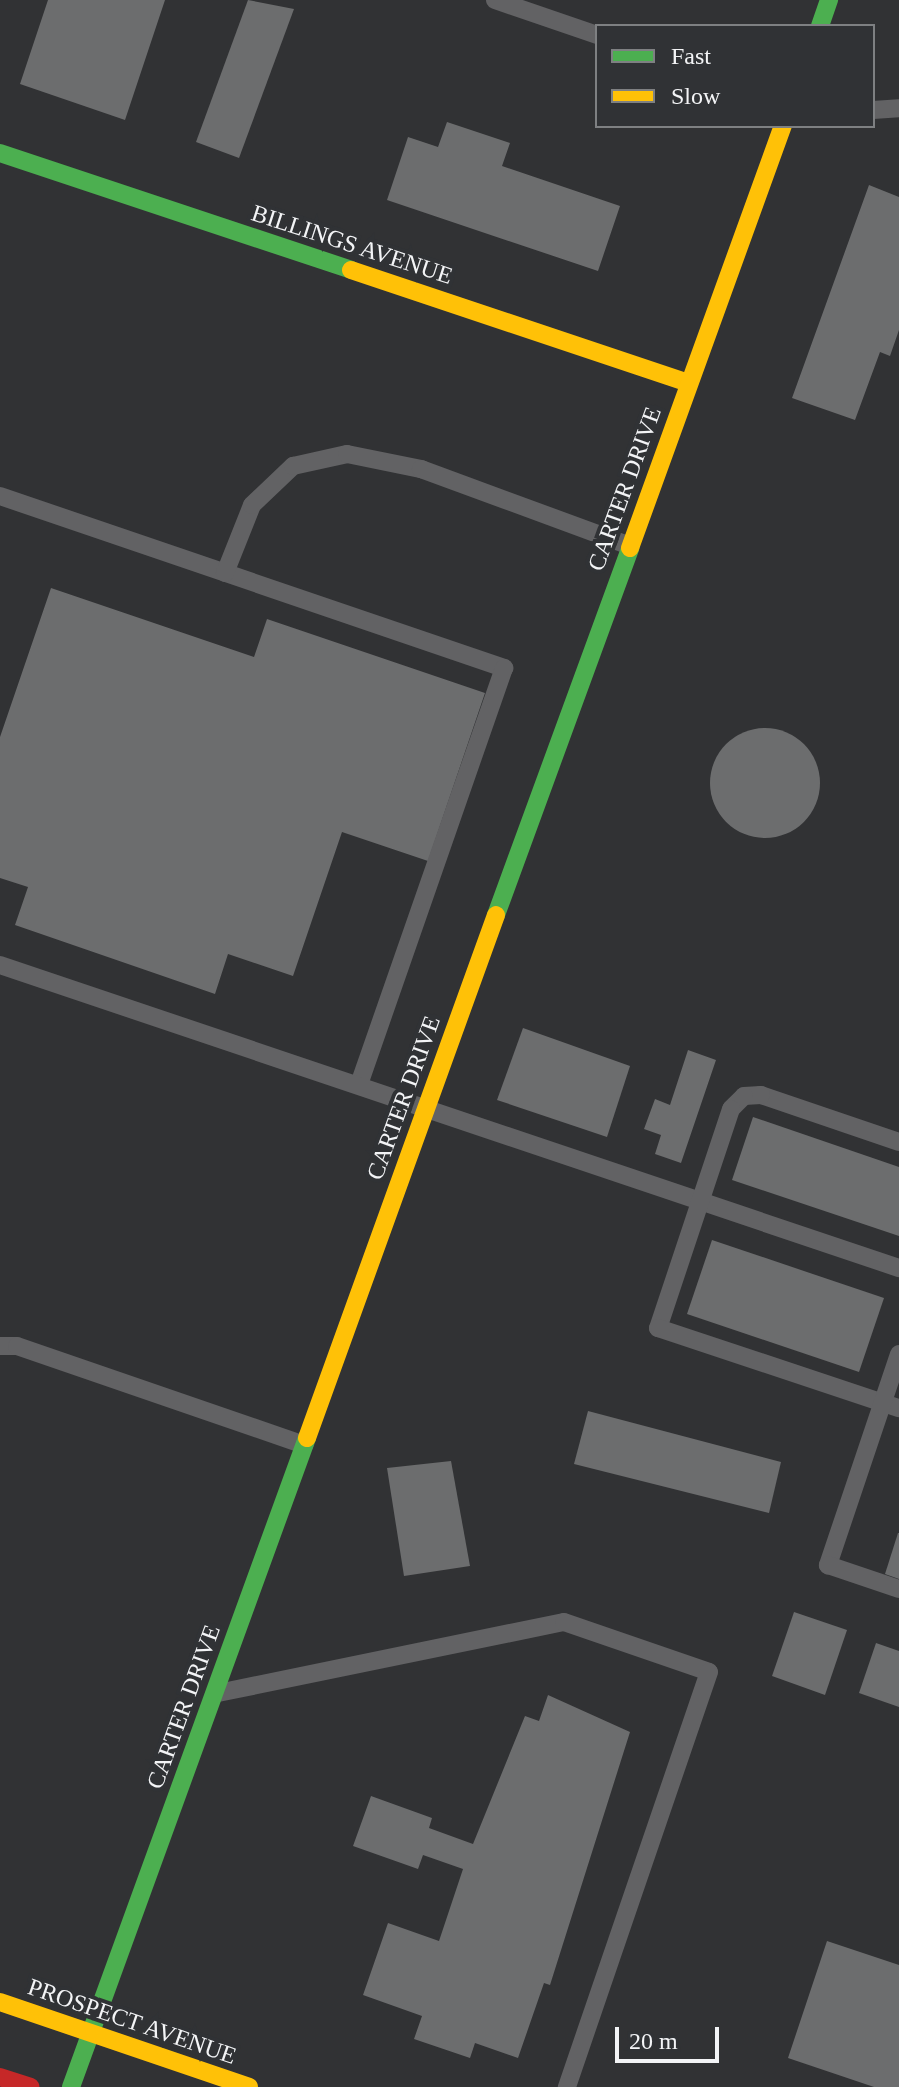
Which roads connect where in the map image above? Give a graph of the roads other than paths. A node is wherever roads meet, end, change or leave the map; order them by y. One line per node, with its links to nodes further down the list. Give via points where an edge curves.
1 (495, 0): 4 (lane)
2 (829, 0): 3 (main road)
3 (821, 24)
4 (595, 34)
5 (782, 128): 7 (main road, CARTER DRIVE)
6 (0, 153): 7 (main road, BILLINGS AVENUE)
7 (689, 383): 9 (main road, CARTER DRIVE)
8 (0, 496): 10 (lane)
9 (630, 546): 10 (lane, via 421,469 347,454 293,466 252,505); 13 (main road, CARTER DRIVE)
10 (225, 573): 12 (lane, via 504,668)
11 (0, 965): 12 (lane)
12 (359, 1084): 13 (lane)
13 (427, 1106): 15 (lane); 20 (main road, CARTER DRIVE)
14 (899, 1142): 15 (lane, via 761,1095 744,1096 731,1109)
15 (700, 1200): 16 (lane); 19 (lane, via 658,1328)
16 (899, 1268)
17 (0, 1346): 20 (lane, via 17,1346)
18 (899, 1354): 19 (lane)
19 (891, 1405): 21 (lane, via 828,1565)
20 (304, 1445): 22 (main road, CARTER DRIVE)
21 (899, 1589)
22 (214, 1694): 24 (main road, CARTER DRIVE); 29 (lane, via 564,1622 709,1672)
23 (0, 2002): 24 (main road, PROSPECT AVENUE)
24 (91, 2033): 27 (main road, CARTER DRIVE); 28 (main road, PROSPECT AVENUE)
25 (0, 2077): 26 (main road)
26 (30, 2087)
27 (71, 2087)
28 (249, 2087)
29 (567, 2087)

